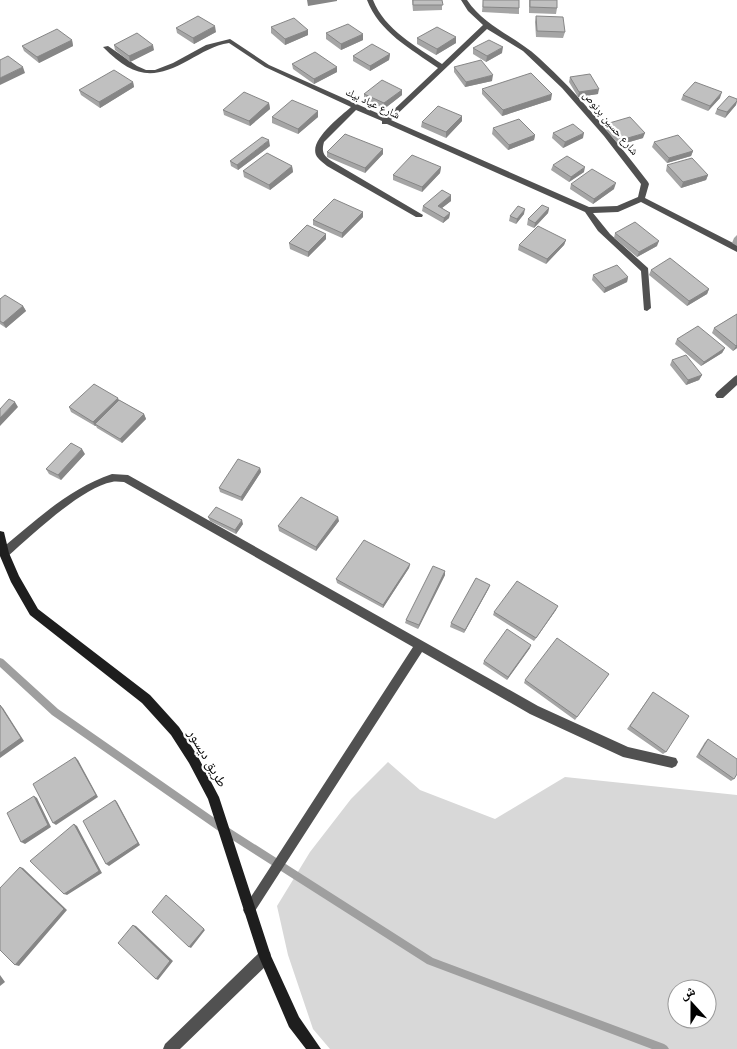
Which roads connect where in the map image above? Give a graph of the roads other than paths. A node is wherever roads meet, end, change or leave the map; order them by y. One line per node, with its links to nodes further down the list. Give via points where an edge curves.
1 (370, 0): 5 (street, via 378,16 391,30)
2 (464, 0): 3 (street, شارع حسين برنوص, via 471,13)
3 (487, 25): 5 (street); 8 (street, شارع حسين برنوص, via 534,56 569,91 645,184)
4 (106, 47): 6 (street, شارع عياد بيك, via 143,72 151,73 210,45 230,41 267,66)
5 (442, 68): 7 (street)
6 (355, 107): 7 (street, شارع عياد بيك); 10 (street, via 320,141 320,156)
7 (386, 122): 9 (street, شارع عياد بيك)
8 (641, 199): 9 (street, شارع عياد بيك, via 618,208); 11 (street)
9 (588, 210): 12 (street, via 607,238 645,270)
10 (419, 215)
11 (737, 249)
12 (647, 308)
13 (737, 378): 14 (street)
14 (720, 395)
15 (0, 535): 16 (main road, طريق ديسور)
16 (4, 553): 17 (street, via 85,488 118,475); 19 (main road, طريق ديسور, via 34,612 146,699 175,731 213,797)
17 (421, 645): 18 (street, via 534,710 604,744 626,753); 19 (street)
18 (672, 762)
19 (249, 910): 20 (main road, طريق ديسور)
20 (265, 957): 21 (street); 22 (main road, طريق ديسور, via 294,1022)
21 (170, 1049)
22 (314, 1049)

